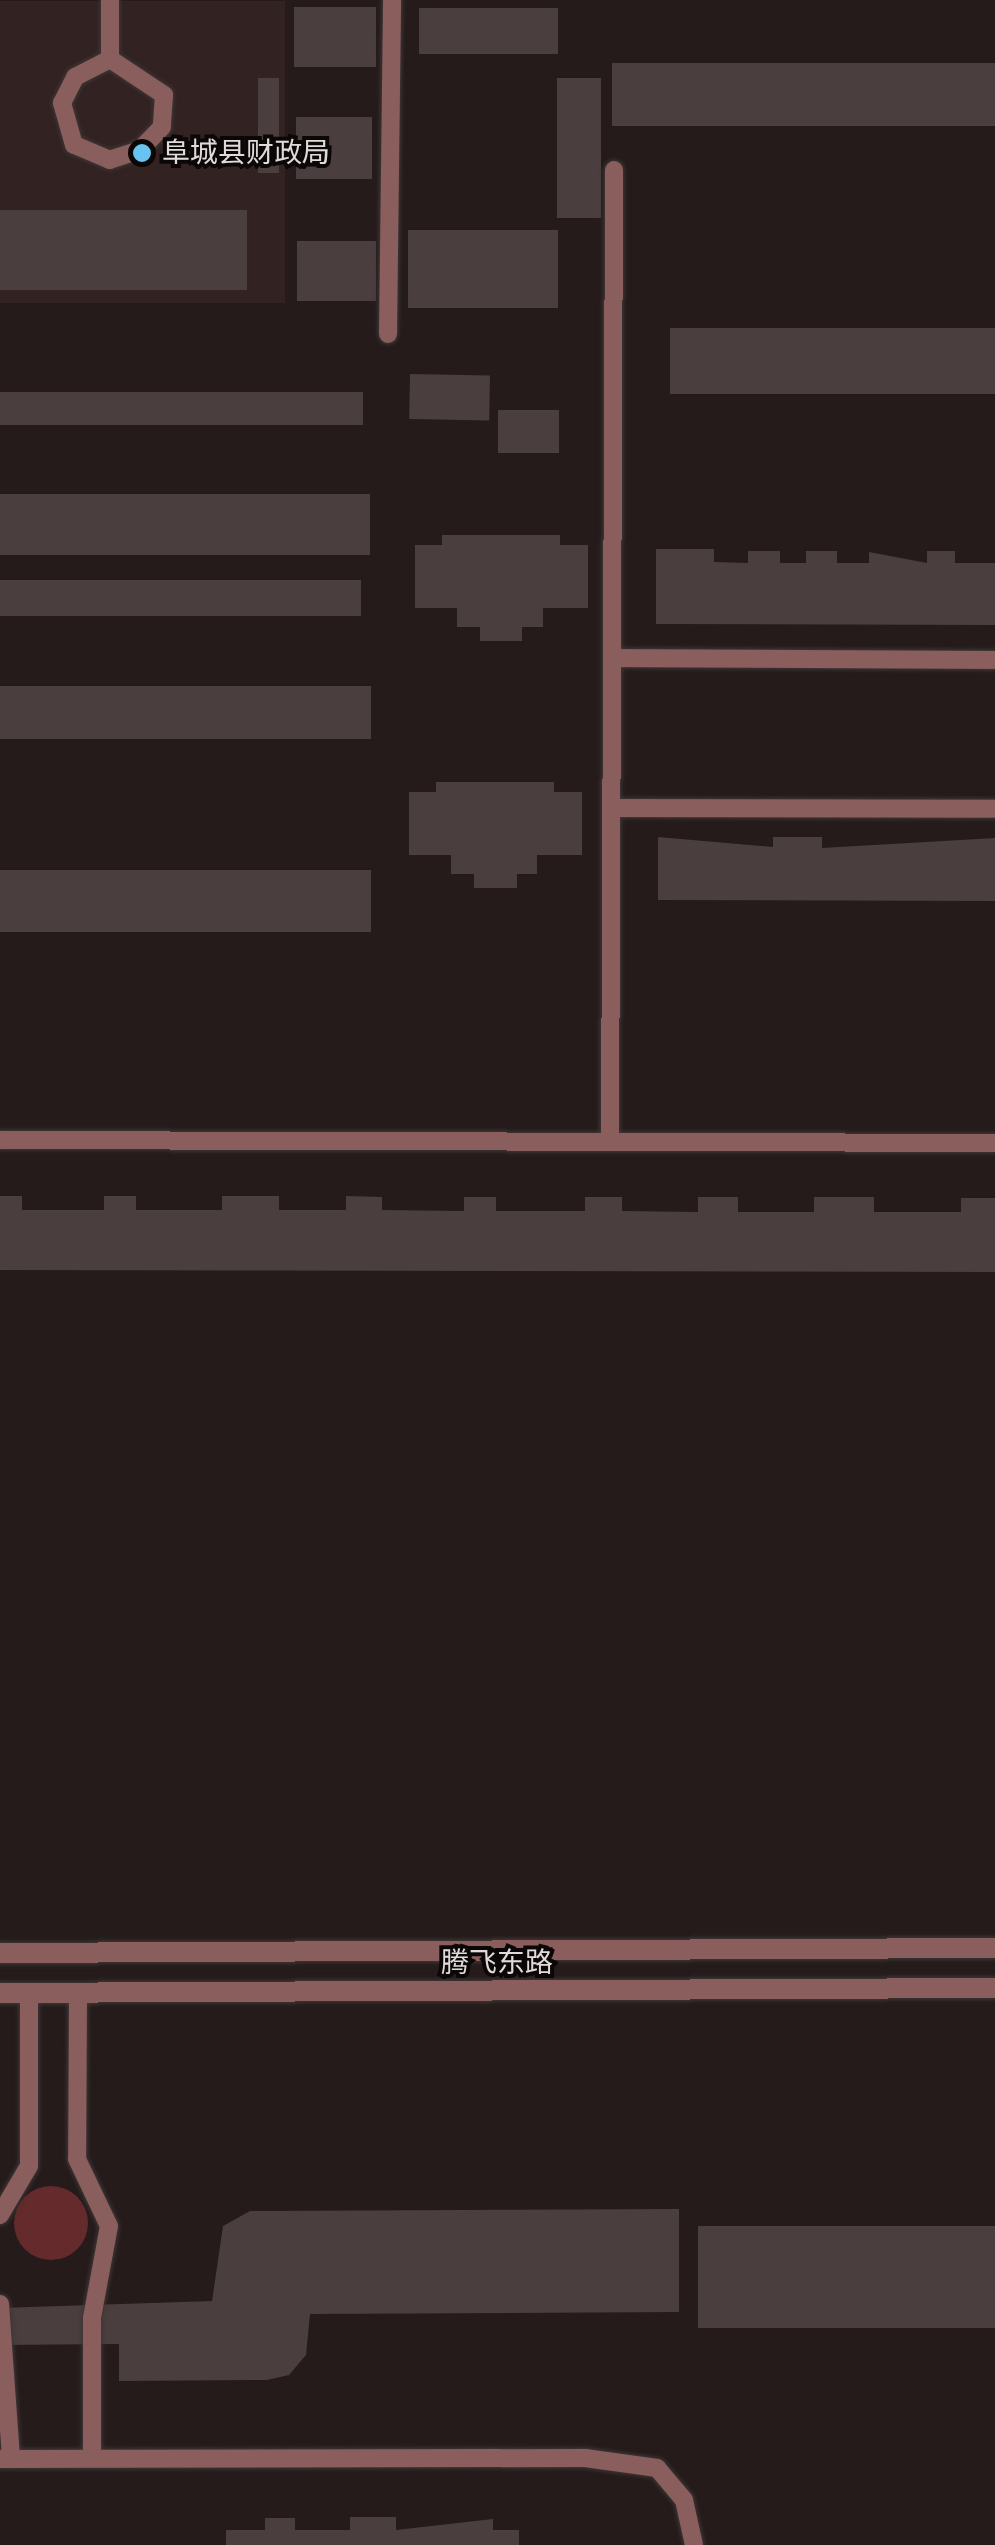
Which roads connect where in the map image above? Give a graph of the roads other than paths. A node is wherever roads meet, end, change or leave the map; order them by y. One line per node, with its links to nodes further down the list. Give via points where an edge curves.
1 (110, 0): 3 (lane)
2 (392, 0): 5 (lane)
3 (110, 59): 3 (lane, via 164,95 162,127 140,150 110,160 74,144 62,102 76,77)
4 (614, 170): 6 (lane)
5 (388, 334)
6 (612, 658): 7 (lane); 8 (lane)
7 (995, 660)
8 (611, 808): 9 (lane); 11 (lane)
9 (995, 809)
10 (0, 1140): 11 (lane)
11 (610, 1142): 12 (lane)
12 (995, 1143)
13 (995, 1948): 14 (street, 腾飞东路)
14 (0, 1953)
15 (995, 1988): 16 (street, 腾飞东路)
16 (78, 1993): 18 (street, 腾飞东路); 21 (lane, via 78,2160 109,2226 92,2318)
17 (0, 1994): 18 (street, 腾飞东路)
18 (29, 1994): 19 (lane, via 29,2166)
19 (0, 2215)
20 (0, 2304): 22 (lane)
21 (92, 2458): 22 (lane); 23 (lane, via 585,2458 657,2468 684,2500)
22 (5, 2459)
23 (694, 2545)

